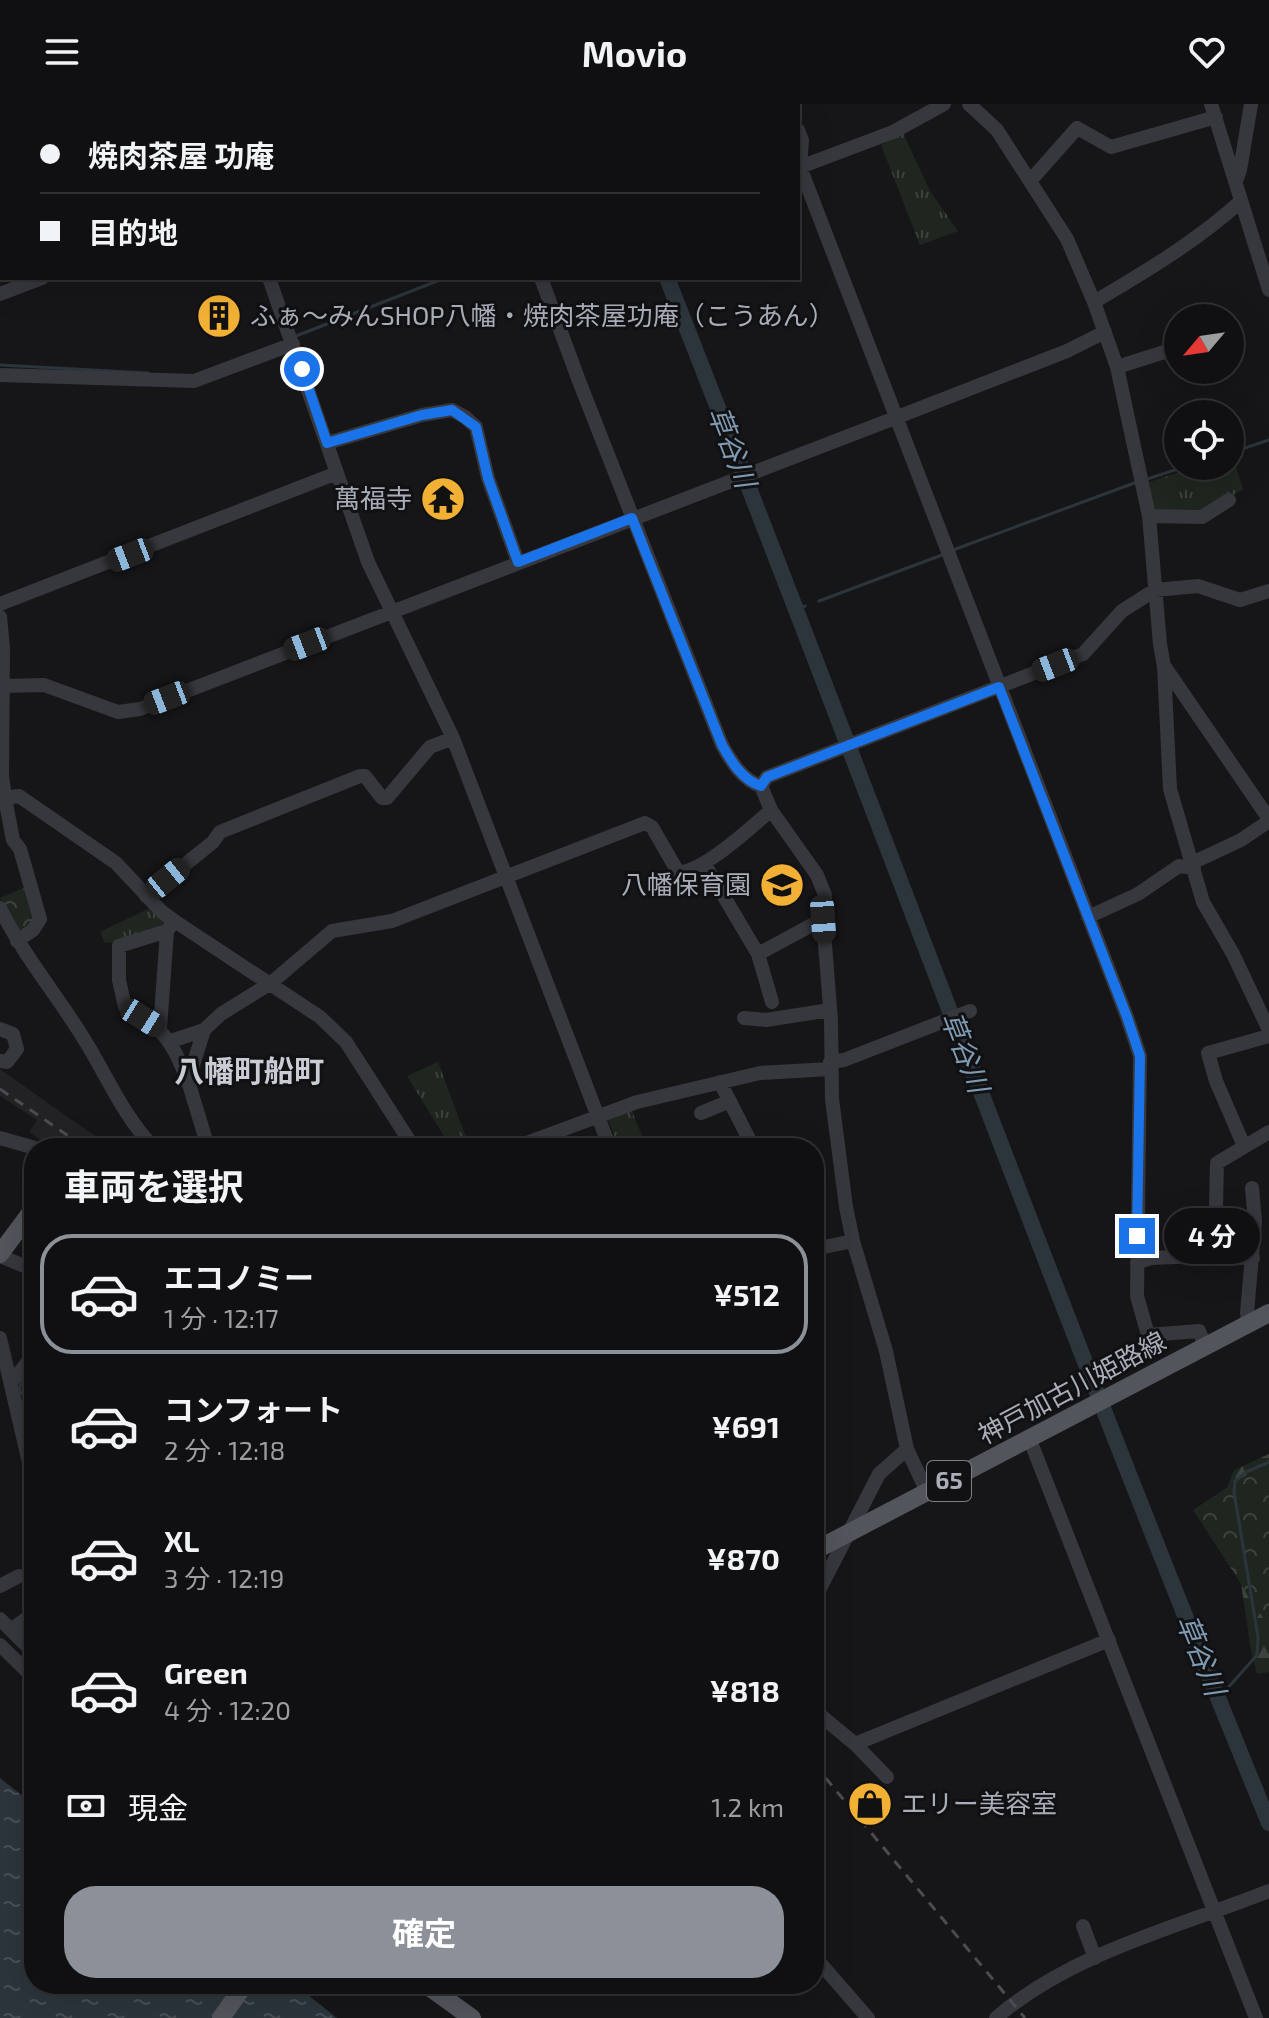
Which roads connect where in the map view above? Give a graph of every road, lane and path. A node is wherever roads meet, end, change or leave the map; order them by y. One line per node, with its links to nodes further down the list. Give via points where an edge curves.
1 (944, 104): 6 (street, via 893,132)
2 (969, 104): 7 (street, via 997,130)
3 (1251, 104): 8 (street)
4 (1213, 110): 7 (street, via 1111,147 1077,128); 8 (street)
5 (800, 135): 6 (street)
6 (800, 167): 21 (street)
7 (1031, 180): 15 (street, via 1067,239)
8 (1236, 181): 9 (street)
9 (1241, 201): 13 (street); 15 (street)
10 (37, 280): 14 (street)
11 (270, 280): 17 (street)
12 (542, 280): 26 (street)
13 (1268, 286)
14 (0, 294)
15 (1094, 302): 16 (street)
16 (1105, 332): 19 (street); 21 (street)
17 (293, 344): 20 (street, via 194,381); 22 (street)
18 (1164, 350): 19 (street)
19 (1117, 367): 25 (street)
20 (0, 375)
21 (895, 418): 26 (street); 35 (street)
22 (327, 443): 23 (street); 27 (street, via 422,415 452,410 465,417 476,427)
23 (337, 473): 30 (street); 31 (street)
24 (1229, 500): 25 (street, via 1202,517)
25 (1149, 516): 28 (street)
26 (632, 518): 27 (street); 38 (street, via 722,745 734,765)
27 (518, 562): 31 (street)
28 (1155, 590): 29 (street, via 1198,586 1240,600); 33 (street); 35 (street, via 1122,611 1083,654)
29 (1269, 591)
30 (0, 604)
31 (391, 611): 34 (street, via 129,712 44,685); 37 (street)
32 (0, 617): 34 (street)
33 (1164, 667): 41 (street); 45 (street, via 1170,789)
34 (3, 686): 36 (street)
35 (999, 687): 38 (street, via 767,777); 49 (street)
36 (1, 731): 39 (street)
37 (453, 738): 46 (street); 47 (street, via 430,747 387,798 360,776 220,832)
38 (761, 786): 40 (street)
39 (5, 798): 42 (street); 47 (street, via 19,796 90,844)
40 (771, 810): 44 (street); 50 (street, via 817,875 825,895)
41 (1269, 820): 45 (street)
42 (13, 840): 43 (street); 52 (street, via 40,919)
43 (0, 849)
44 (704, 863): 46 (street, via 678,872 645,823); 53 (street)
45 (1193, 865): 49 (street, via 1179,866 1138,894); 62 (street, via 1203,902)
46 (507, 877): 54 (street, via 392,921 332,931); 71 (street)
47 (146, 896): 51 (street)
48 (0, 908): 52 (street)
49 (1088, 917): 90 (street, via 1140,1056)
50 (823, 919): 53 (street); 56 (street)
51 (171, 926): 54 (street); 60 (street); 60 (street, via 119,946 125,1007)
52 (17, 941): 74 (street, via 86,1042 125,1114)
53 (758, 954): 55 (street)
54 (271, 983): 61 (street); 76 (street, via 346,1042)
55 (773, 993)
56 (830, 1010): 58 (street, via 766,1020); 66 (street)
57 (970, 1011): 66 (street)
58 (744, 1018)
59 (0, 1029): 65 (street, via 13,1034 17,1049 7,1062)
60 (160, 1029): 64 (street)
61 (204, 1030): 64 (street); 67 (street)
62 (1269, 1030)
63 (1269, 1036): 81 (street, via 1208,1053)
64 (171, 1041): 67 (street)
65 (0, 1061)
66 (830, 1065): 68 (street); 85 (street)
67 (188, 1081): 75 (street)
68 (720, 1082): 69 (street); 71 (street)
69 (730, 1101): 70 (street); 79 (street)
70 (701, 1113)
71 (598, 1116): 77 (street); 78 (street)
72 (1269, 1132): 81 (street)
73 (0, 1138): 80 (street)
74 (145, 1138)
75 (205, 1138)
76 (408, 1138)
77 (540, 1138)
78 (606, 1138)
79 (748, 1138)
80 (24, 1145)
81 (1244, 1146): 88 (street, via 1217,1163 1216,1207)
82 (1252, 1188): 83 (street)
83 (1262, 1218): 89 (street)
84 (24, 1222): 87 (main road)
85 (853, 1241): 86 (street); 100 (street, via 886,1351)
86 (824, 1247)
87 (0, 1255): 91 (street)
88 (1200, 1256): 89 (street); 90 (street)
89 (1253, 1258): 93 (street)
90 (1137, 1263): 95 (street, via 1137,1296 1148,1335 1199,1331)
91 (24, 1266)
92 (1269, 1313): 93 (main road, 神戸加古川姫路線 / 65)
93 (1249, 1324): 95 (main road, 神戸加古川姫路線 / 65)
94 (0, 1338): 97 (street)
95 (1206, 1347): 98 (main road, 神戸加古川姫路線 / 65)
96 (24, 1362): 97 (street)
97 (6, 1377): 99 (street)
98 (1030, 1440): 101 (main road, 神戸加古川姫路線 / 65); 110 (street)
99 (24, 1446)
100 (907, 1449): 101 (street); 102 (street, via 879,1474)
101 (927, 1492): 102 (main road, 神戸加古川姫路線 / 65)
102 (851, 1532): 103 (main road, 神戸加古川姫路線 / 65); 105 (street)
103 (824, 1546)
104 (19, 1576): 106 (street)
105 (824, 1582)
106 (0, 1586)
107 (0, 1619): 109 (street)
108 (24, 1620): 109 (street)
109 (11, 1630): 111 (street)
110 (1109, 1640): 115 (street); 118 (street)
111 (24, 1643)
112 (0, 1645): 113 (street)
113 (24, 1668)
114 (824, 1718): 115 (street)
115 (855, 1744): 116 (street)
116 (887, 1777)
117 (1269, 1891): 118 (street)
118 (1216, 1912): 120 (street); 128 (street)
119 (1083, 1926): 120 (street)
120 (1095, 1958): 127 (street, via 1059,1973)
121 (824, 1967): 126 (street)
122 (238, 1994): 124 (main road)
123 (439, 1994): 125 (main road)
124 (221, 2018)
125 (472, 2018)
126 (868, 2018)
127 (996, 2018)
128 (1256, 2018)

